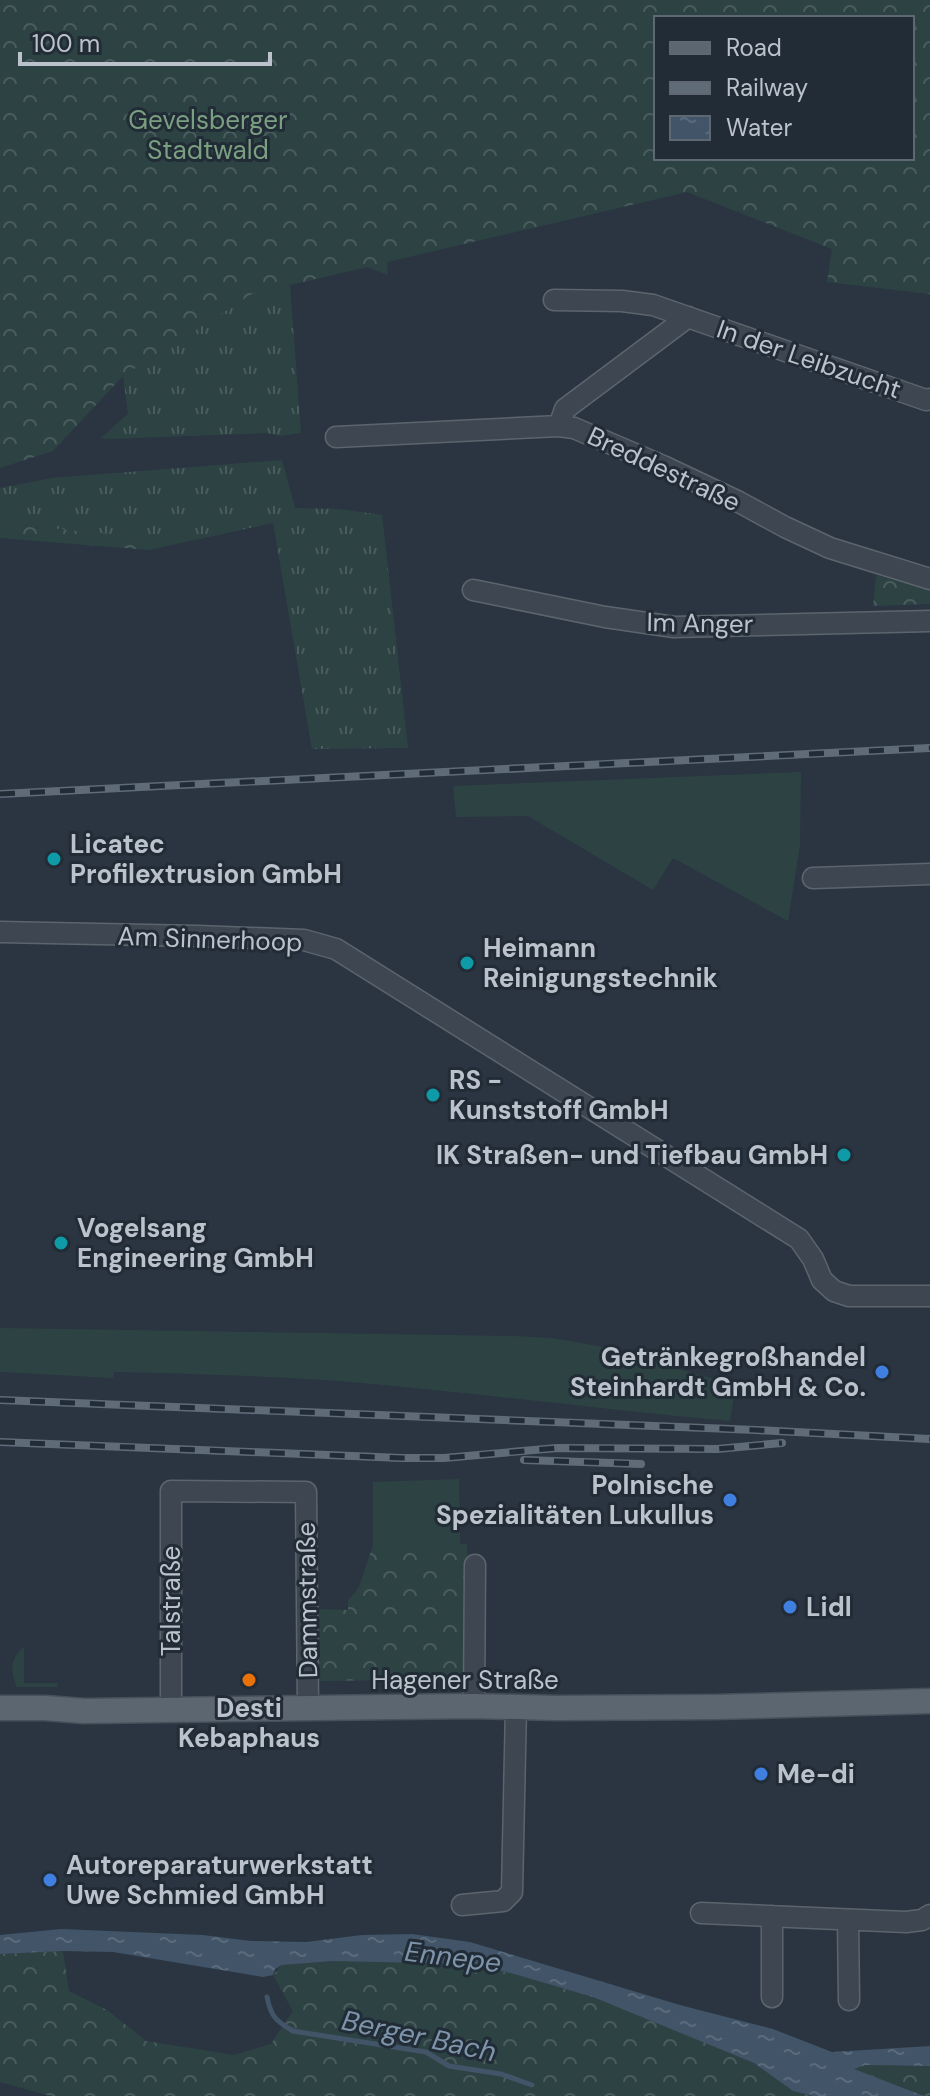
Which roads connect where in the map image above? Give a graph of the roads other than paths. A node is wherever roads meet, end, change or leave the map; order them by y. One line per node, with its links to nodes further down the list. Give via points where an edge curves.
1 (554, 300): 2 (street, In der Leibzucht, via 622,301)
2 (688, 317): 3 (street, In der Leibzucht); 4 (street, In der Leibzucht, via 565,409)
3 (930, 399)
4 (559, 426): 5 (street, Breddestraße); 6 (street, Breddestraße, via 639,455 830,548)
5 (336, 437)
6 (930, 579)
7 (473, 590): 8 (street, Im Anger, via 674,627)
8 (930, 621)
9 (930, 874): 10 (street)
10 (813, 878)
11 (0, 932): 12 (street, Am Sinnerhoop, via 304,940 336,949 799,1239 834,1291 849,1296)
12 (930, 1296)
13 (306, 1492): 19 (street, Dammstraße); 20 (street, Talstraße, via 171,1491)
14 (475, 1565): 16 (street)
15 (930, 1701): 17 (main road, Hagener Straße)
16 (474, 1706): 17 (main road, Hagener Straße); 19 (main road, Hagener Straße)
17 (516, 1707): 21 (street, via 512,1892 503,1901)
18 (0, 1708): 20 (main road, Hagener Straße)
19 (308, 1709): 20 (main road, Hagener Straße)
20 (171, 1711)
21 (462, 1905)
22 (701, 1913): 24 (street)
23 (930, 1915): 25 (street, via 906,1922)
24 (772, 1916): 25 (street); 26 (street)
25 (848, 1920): 27 (street)
26 (772, 1997)
27 (849, 2000)

